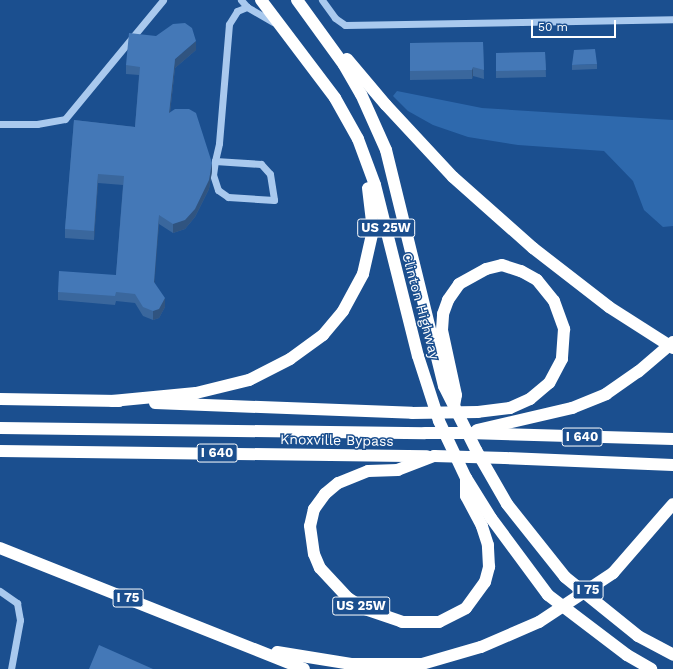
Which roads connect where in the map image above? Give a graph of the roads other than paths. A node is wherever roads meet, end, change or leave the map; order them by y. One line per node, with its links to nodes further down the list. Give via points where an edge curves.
1 (163, 0): 10 (street, via 65,119 38,124)
2 (241, 0): 6 (street)
3 (261, 0): 9 (highway, Clinton Highway / US 25W)
4 (297, 0): 8 (highway)
5 (322, 0): 7 (street, via 335,18 345,25)
6 (248, 8): 9 (street, via 270,20); 12 (street, via 237,11 229,24)
7 (673, 19)
8 (317, 25): 14 (highway, via 329,35 386,105 453,177 533,248 609,306); 17 (highway, via 361,94 386,150 444,386)
9 (288, 35): 11 (highway, Clinton Highway / US 25W, via 335,98)
10 (0, 124)
11 (366, 158): 16 (highway, via 365,173 372,230 363,274 343,311 323,335 290,359 249,380 196,393); 24 (highway, Clinton Highway / US 25W, via 418,356 439,421)
12 (215, 161): 12 (street, via 213,175 218,190 228,197 274,200 270,174 261,164)
13 (673, 342): 19 (highway, bridge, via 638,372 606,394 572,408)
14 (673, 348)
15 (0, 398): 16 (highway)
16 (112, 401): 17 (highway, bridge, via 412,414 478,412 510,408 530,399 549,383 562,359 564,330 554,301 537,280 521,270 502,265 486,269 459,284 448,300 443,314 442,330 456,395)
17 (454, 409): 29 (highway, via 507,504 565,577 638,636)
18 (0, 428): 19 (highway, Knoxville Bypass / I 640, bridge, via 425,433 468,433)
19 (489, 430): 20 (highway, Knoxville Bypass / I 640)
20 (673, 439)
21 (0, 451): 22 (highway, Knoxville Bypass / I 640)
22 (434, 456): 23 (highway, Knoxville Bypass / I 640, bridge); 24 (highway, US 25W, via 398,470 368,471 338,483 325,494 314,509 310,526 314,554 320,568 348,598 365,609 402,622 439,622 466,608 485,582 489,567 488,545 482,526 466,496)
23 (673, 465)
24 (466, 478): 32 (highway, Clinton Highway, via 491,518 548,594 627,655)
25 (673, 504): 28 (highway, I 75, bridge, via 613,573 539,622 481,647 422,664 351,664)
26 (0, 548): 28 (highway, I 75)
27 (0, 591): 30 (street, via 17,603 20,620)
28 (256, 649): 31 (highway)
29 (673, 655)
30 (11, 669)
31 (304, 669)
32 (651, 669)

